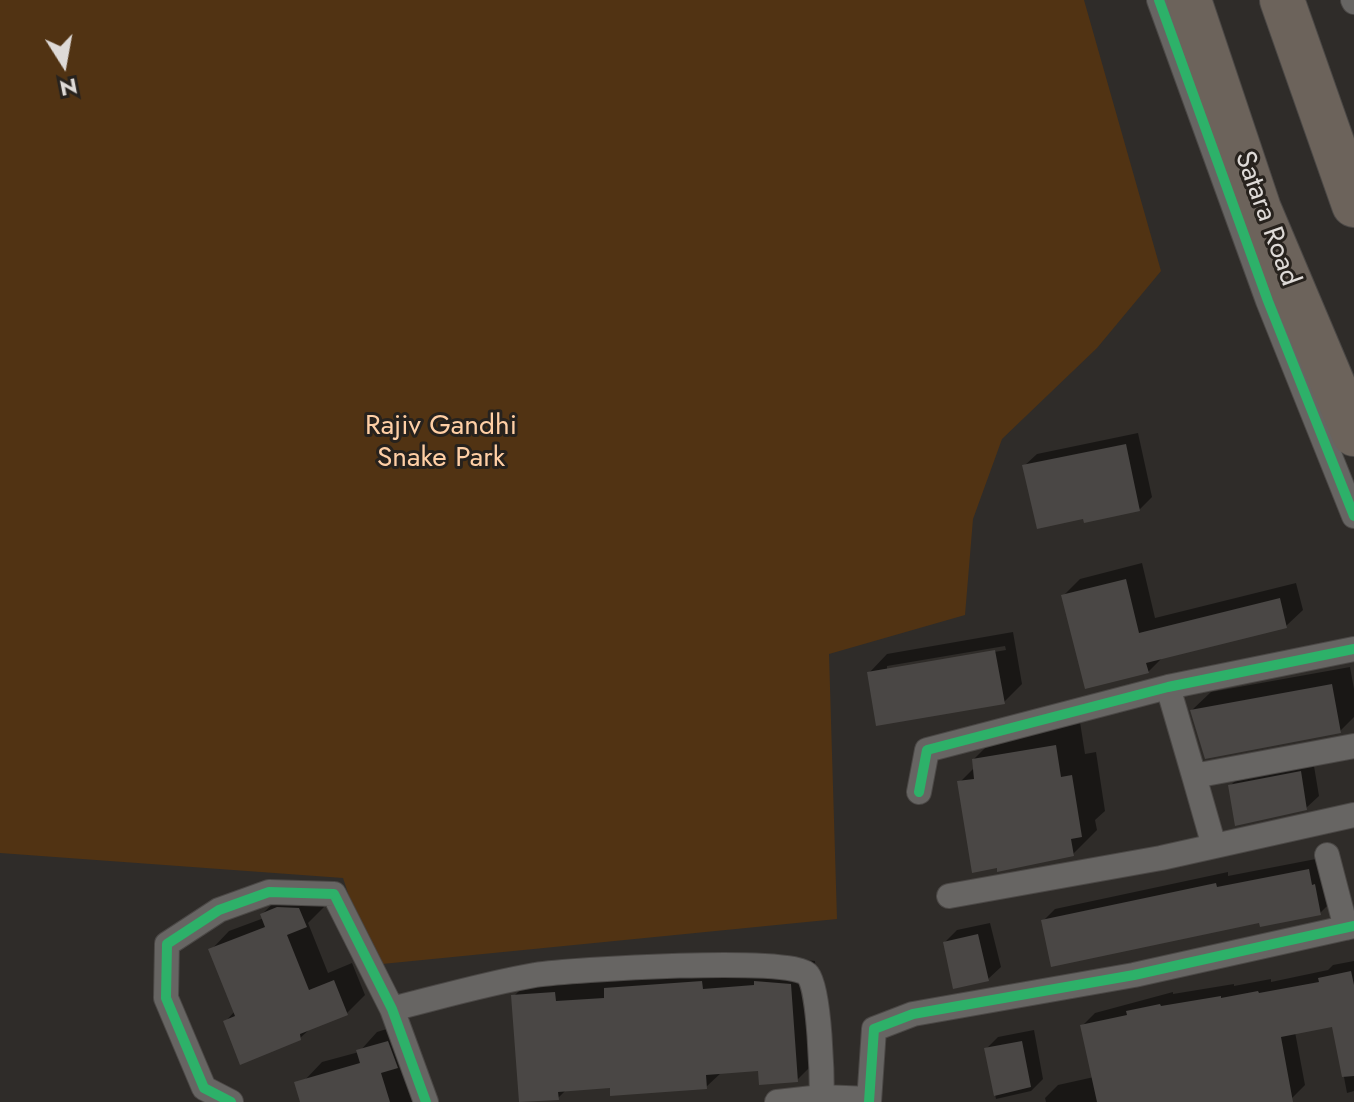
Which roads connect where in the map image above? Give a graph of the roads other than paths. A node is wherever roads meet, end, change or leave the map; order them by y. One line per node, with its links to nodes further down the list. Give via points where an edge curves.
1 (1159, 0): 4 (street)
2 (1189, 0): 4 (highway, Satara Road)
3 (1282, 0): 5 (highway)
4 (1219, 128): 6 (highway, Satara Road); 7 (street, via 1268,301)
5 (1354, 205)
6 (1354, 434)
7 (1354, 516)
8 (1354, 649): 9 (street)
9 (1168, 687): 11 (street); 12 (street, via 927,750)
10 (1354, 746): 11 (street)
11 (1194, 776): 14 (street)
12 (919, 792)
13 (1354, 815): 14 (street)
14 (1214, 846): 16 (street)
15 (1327, 855): 17 (street)
16 (949, 896)
17 (1350, 927): 20 (street, via 1134,975 913,1014 874,1029)
18 (392, 1009): 19 (street, via 536,975 710,965 800,968 809,976 816,1010); 21 (street, via 334,894 269,892 219,910 167,944 166,998 204,1088); 22 (street)
19 (822, 1099): 20 (street); 23 (street)
20 (869, 1100)
21 (231, 1102)
22 (426, 1102)
23 (777, 1102)

